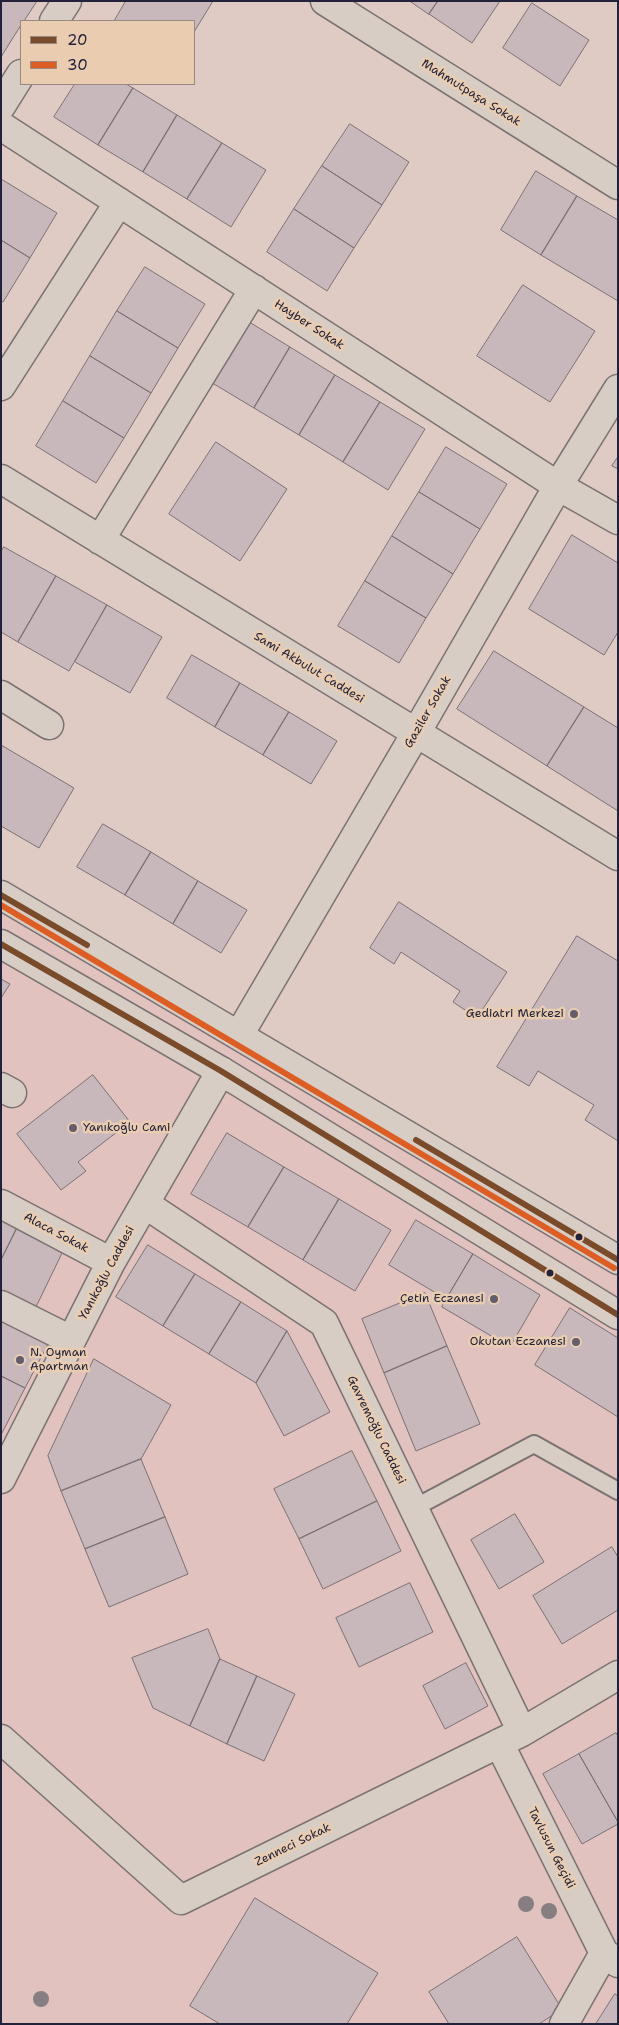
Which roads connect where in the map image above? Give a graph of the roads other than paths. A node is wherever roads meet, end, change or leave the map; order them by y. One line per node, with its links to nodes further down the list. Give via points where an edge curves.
1 (67, 1): 3 (street)
2 (324, 1): 7 (street, Mahmutpaşa Sokak)
3 (55, 20)
4 (20, 76): 5 (street)
5 (1, 106)
6 (1, 126): 8 (street, Hayber Sokak)
7 (618, 184)
8 (119, 202): 9 (street, Hayber Sokak); 10 (street)
9 (254, 290): 13 (street, Hayber Sokak); 15 (street)
10 (1, 386)
11 (618, 389): 13 (street, Gaziler Sokak)
12 (1, 480): 15 (street, Sami Akbulut Caddesi)
13 (558, 486): 14 (street, Hayber Sokak); 18 (street, Gaziler Sokak)
14 (618, 520)
15 (100, 540): 18 (street, Sami Akbulut Caddesi)
16 (1, 696): 17 (street)
17 (49, 725)
18 (416, 733): 19 (street, Sami Akbulut Caddesi); 22 (street, Gaziler Sokak)
19 (618, 856)
20 (1, 894): 22 (street)
21 (1, 944): 23 (street)
22 (239, 1035): 26 (street)
23 (221, 1071): 25 (street, Yanıkoğlu Caddesi); 29 (street)
24 (1, 1204): 27 (street, Alaca Sokak)
25 (145, 1204): 27 (street, Yanıkoğlu Caddesi); 33 (street, Gavremoğlu Caddesi, via 324,1323)
26 (618, 1260)
27 (111, 1262): 30 (street, Yanıkoğlu Caddesi)
28 (1, 1306): 30 (street)
29 (618, 1315)
30 (71, 1340): 31 (street, Yanıkoğlu Caddesi)
31 (1, 1479)
32 (618, 1491): 33 (lane, via 534,1444)
33 (414, 1508): 35 (street, Gavremoğlu Caddesi)
34 (618, 1675): 35 (street, Zenneci Sokak)
35 (510, 1737): 36 (street, Zenneci Sokak, via 181,1900); 37 (street, Tavlusun Geçidi)
36 (1, 1739)
37 (611, 1958): 38 (street, Tavlusun Geçidi)
38 (564, 2024)

